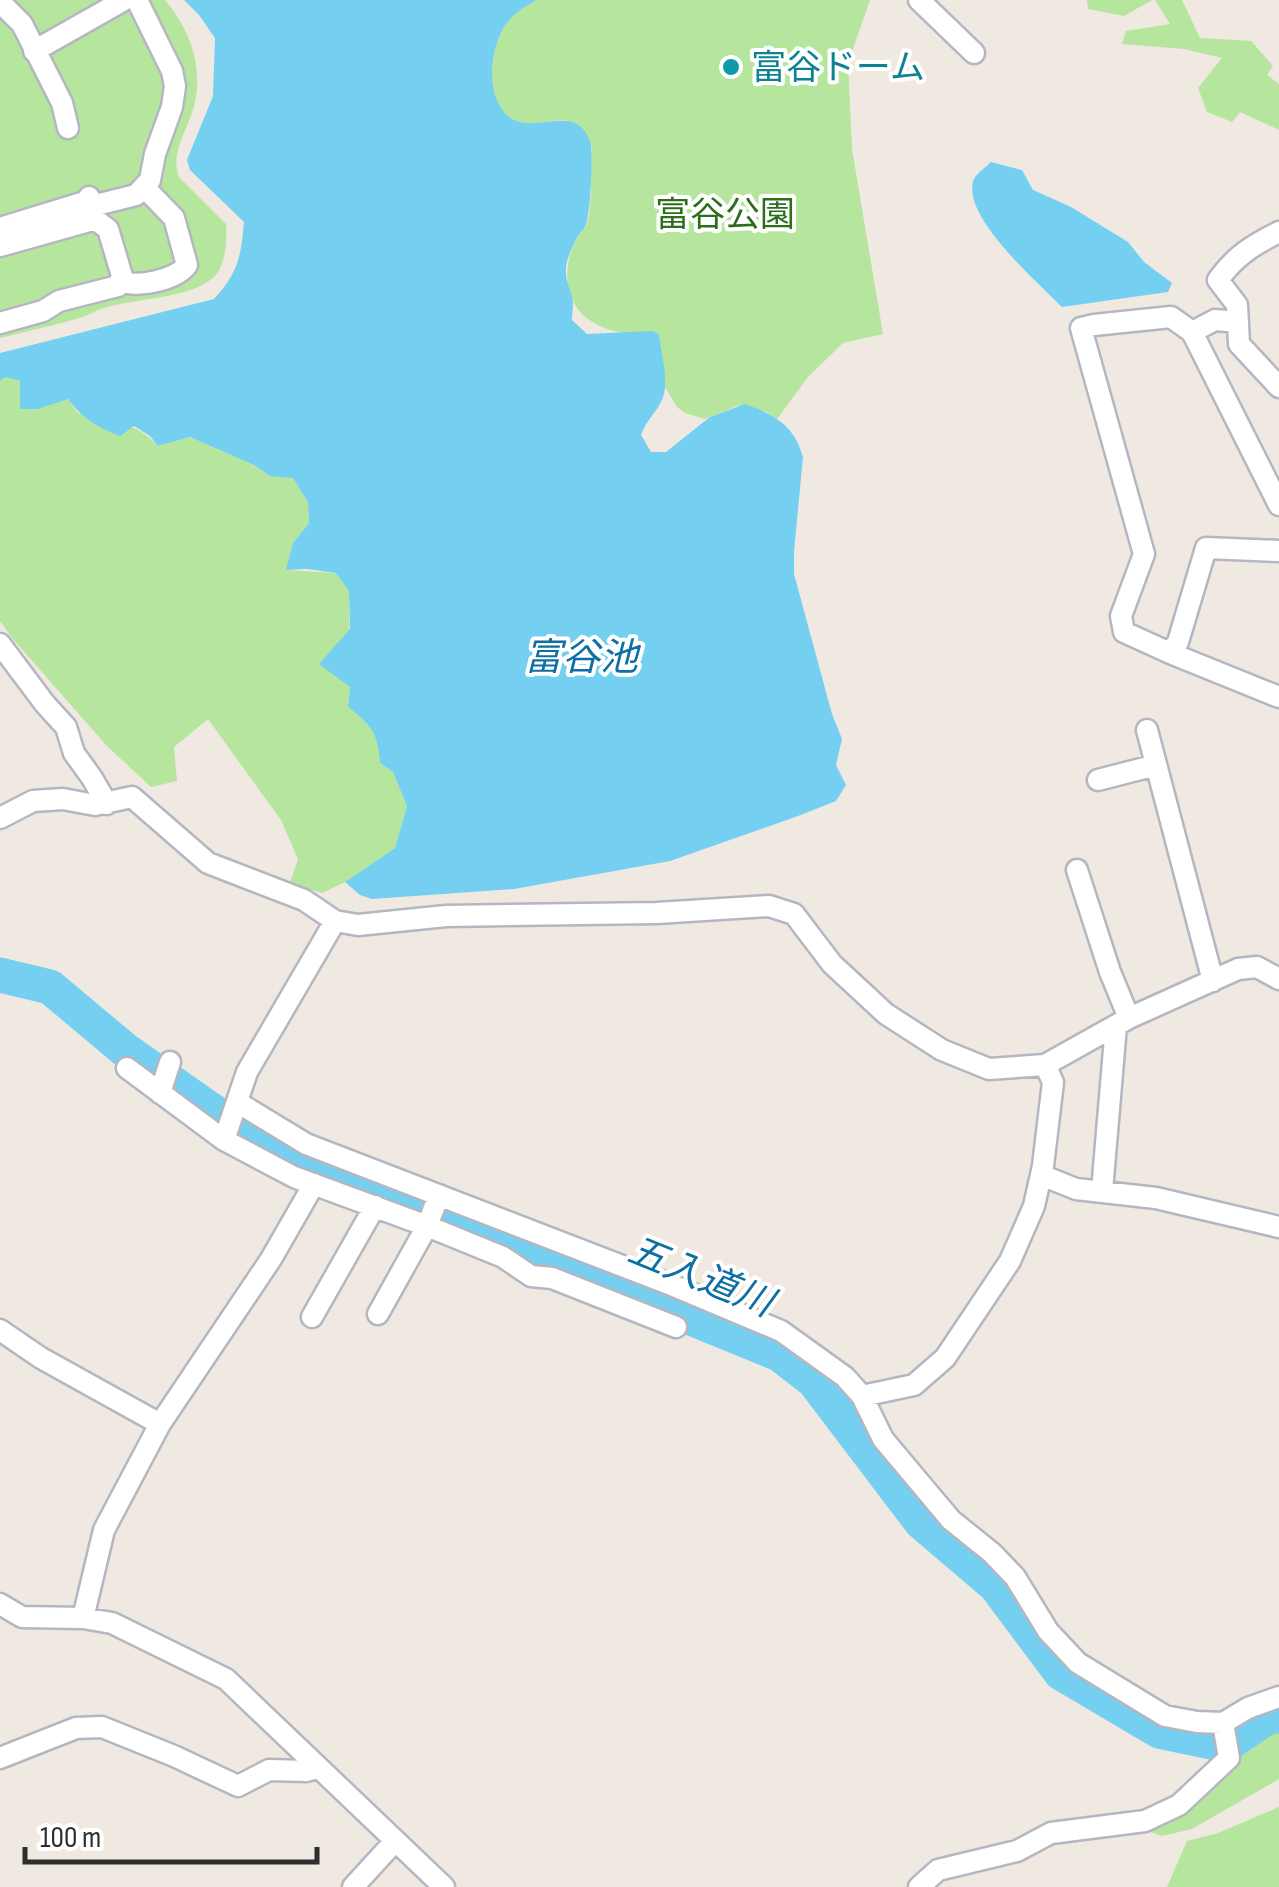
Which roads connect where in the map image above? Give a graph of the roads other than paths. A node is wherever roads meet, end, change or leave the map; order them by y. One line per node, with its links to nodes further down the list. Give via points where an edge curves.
1 (124, 0): 5 (street)
2 (137, 0): 8 (street, via 174,86)
3 (919, 0): 6 (street)
4 (0, 2): 5 (street, via 22,24)
5 (34, 50): 7 (street)
6 (974, 53)
7 (68, 128)
8 (144, 187): 9 (street); 13 (street, via 174,218 187,264 181,273 132,286)
9 (92, 205): 10 (street); 12 (street); 13 (street, via 108,229)
10 (0, 228)
11 (1279, 232): 14 (street, via 1250,246 1218,280 1237,305)
12 (0, 246)
13 (120, 282): 15 (street)
14 (1238, 322): 16 (street, via 1215,320); 17 (street, via 1240,344)
15 (0, 323)
16 (1192, 332): 18 (street); 21 (street, via 1171,317 1081,328 1144,554 1121,616 1124,632)
17 (1279, 387)
18 (1279, 506)
19 (1279, 551): 21 (street, via 1206,548)
20 (0, 644): 26 (street, via 66,727 74,753)
21 (1170, 653): 22 (street)
22 (1279, 697)
23 (1147, 730): 24 (street)
24 (1156, 765): 25 (street); 31 (street)
25 (1098, 780)
26 (107, 804): 27 (street, via 33,802); 29 (street, via 132,797 208,863 304,900)
27 (0, 818)
28 (1077, 870): 32 (street)
29 (335, 921): 34 (street, via 769,906 794,914 832,964 886,1014 942,1050 989,1070); 37 (street, via 247,1072)
30 (1279, 979): 31 (street, via 1257,968)
31 (1213, 981): 32 (street)
32 (1122, 1022): 34 (street); 43 (street)
33 (170, 1062): 36 (street)
34 (1045, 1065): 40 (street, via 1053,1082)
35 (127, 1068): 36 (street)
36 (160, 1093): 38 (street)
37 (237, 1102): 38 (street); 39 (street)
38 (224, 1140): 41 (street)
39 (306, 1144): 41 (street); 44 (street)
40 (1041, 1175): 43 (street); 52 (street, via 1010,1261 945,1358 914,1385)
41 (294, 1176): 42 (street)
42 (314, 1184): 45 (street); 53 (street)
43 (1102, 1192): 47 (street)
44 (439, 1196): 46 (street); 52 (street, via 781,1330)
45 (374, 1206): 46 (street); 49 (street)
46 (427, 1226): 48 (street); 50 (street, via 531,1276)
47 (1279, 1228)
48 (378, 1314)
49 (312, 1317)
50 (676, 1326)
51 (0, 1330): 53 (street)
52 (862, 1396): 57 (street, via 883,1439 951,1520 1015,1578 1048,1632 1078,1663 1166,1716)
53 (160, 1424): 55 (street, via 104,1530)
54 (0, 1604): 55 (street, via 22,1617)
55 (83, 1618): 59 (street, via 112,1623 226,1679)
56 (1279, 1696): 57 (street)
57 (1223, 1723): 63 (street, via 1229,1758 1179,1805 1145,1821 1050,1833 1018,1851 938,1870)
58 (0, 1758): 59 (street, via 76,1728 102,1727 238,1786 269,1770)
59 (316, 1768): 60 (street)
60 (395, 1841): 61 (street); 62 (street)
61 (352, 1887)
62 (444, 1887)
63 (920, 1887)

